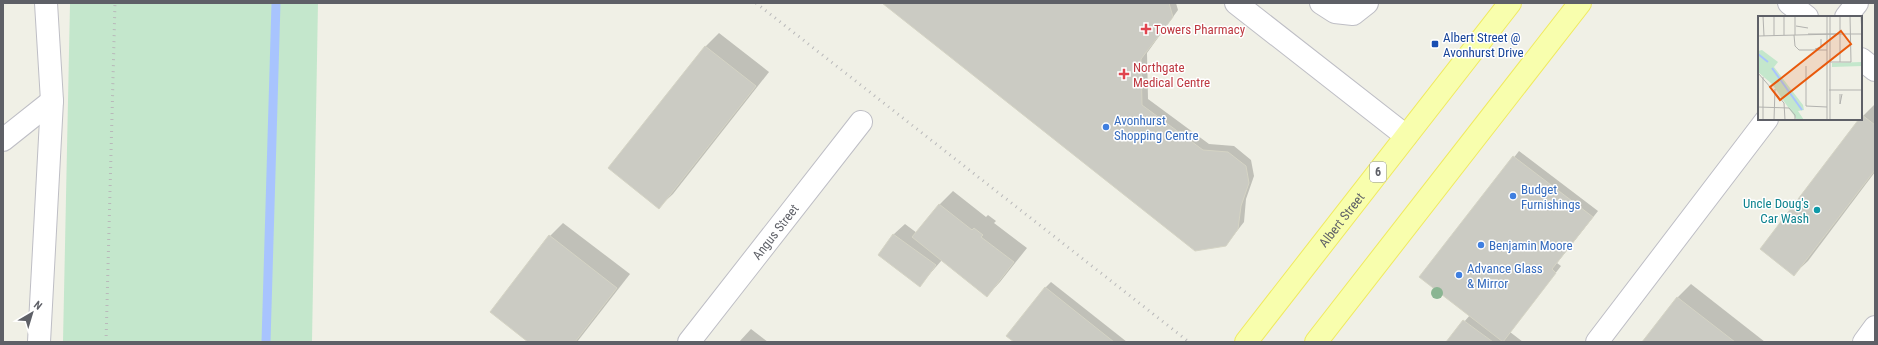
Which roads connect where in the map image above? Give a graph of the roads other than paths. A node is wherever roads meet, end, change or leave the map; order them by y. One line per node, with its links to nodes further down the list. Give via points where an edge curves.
1 (46, 3): 13 (street)
2 (1236, 3): 16 (street)
3 (1322, 3): 4 (street, via 1335,12 1353,14)
4 (1367, 3)
5 (1510, 3): 16 (main road, Albert Street / 6)
6 (1580, 3): 22 (main road)
7 (1788, 3): 9 (street)
8 (1857, 3): 10 (street)
9 (1806, 16)
10 (1847, 16)
11 (1862, 60): 12 (street)
12 (1875, 70)
13 (52, 101): 17 (street); 19 (street)
14 (1766, 120): 23 (street)
15 (861, 122): 20 (street, Angus Street)
16 (1406, 136): 21 (main road, Albert Street / 6)
17 (3, 140)
18 (1875, 327): 24 (street)
19 (38, 342)
20 (689, 342)
21 (1246, 342)
22 (1316, 342)
23 (1597, 342)
24 (1864, 342)

